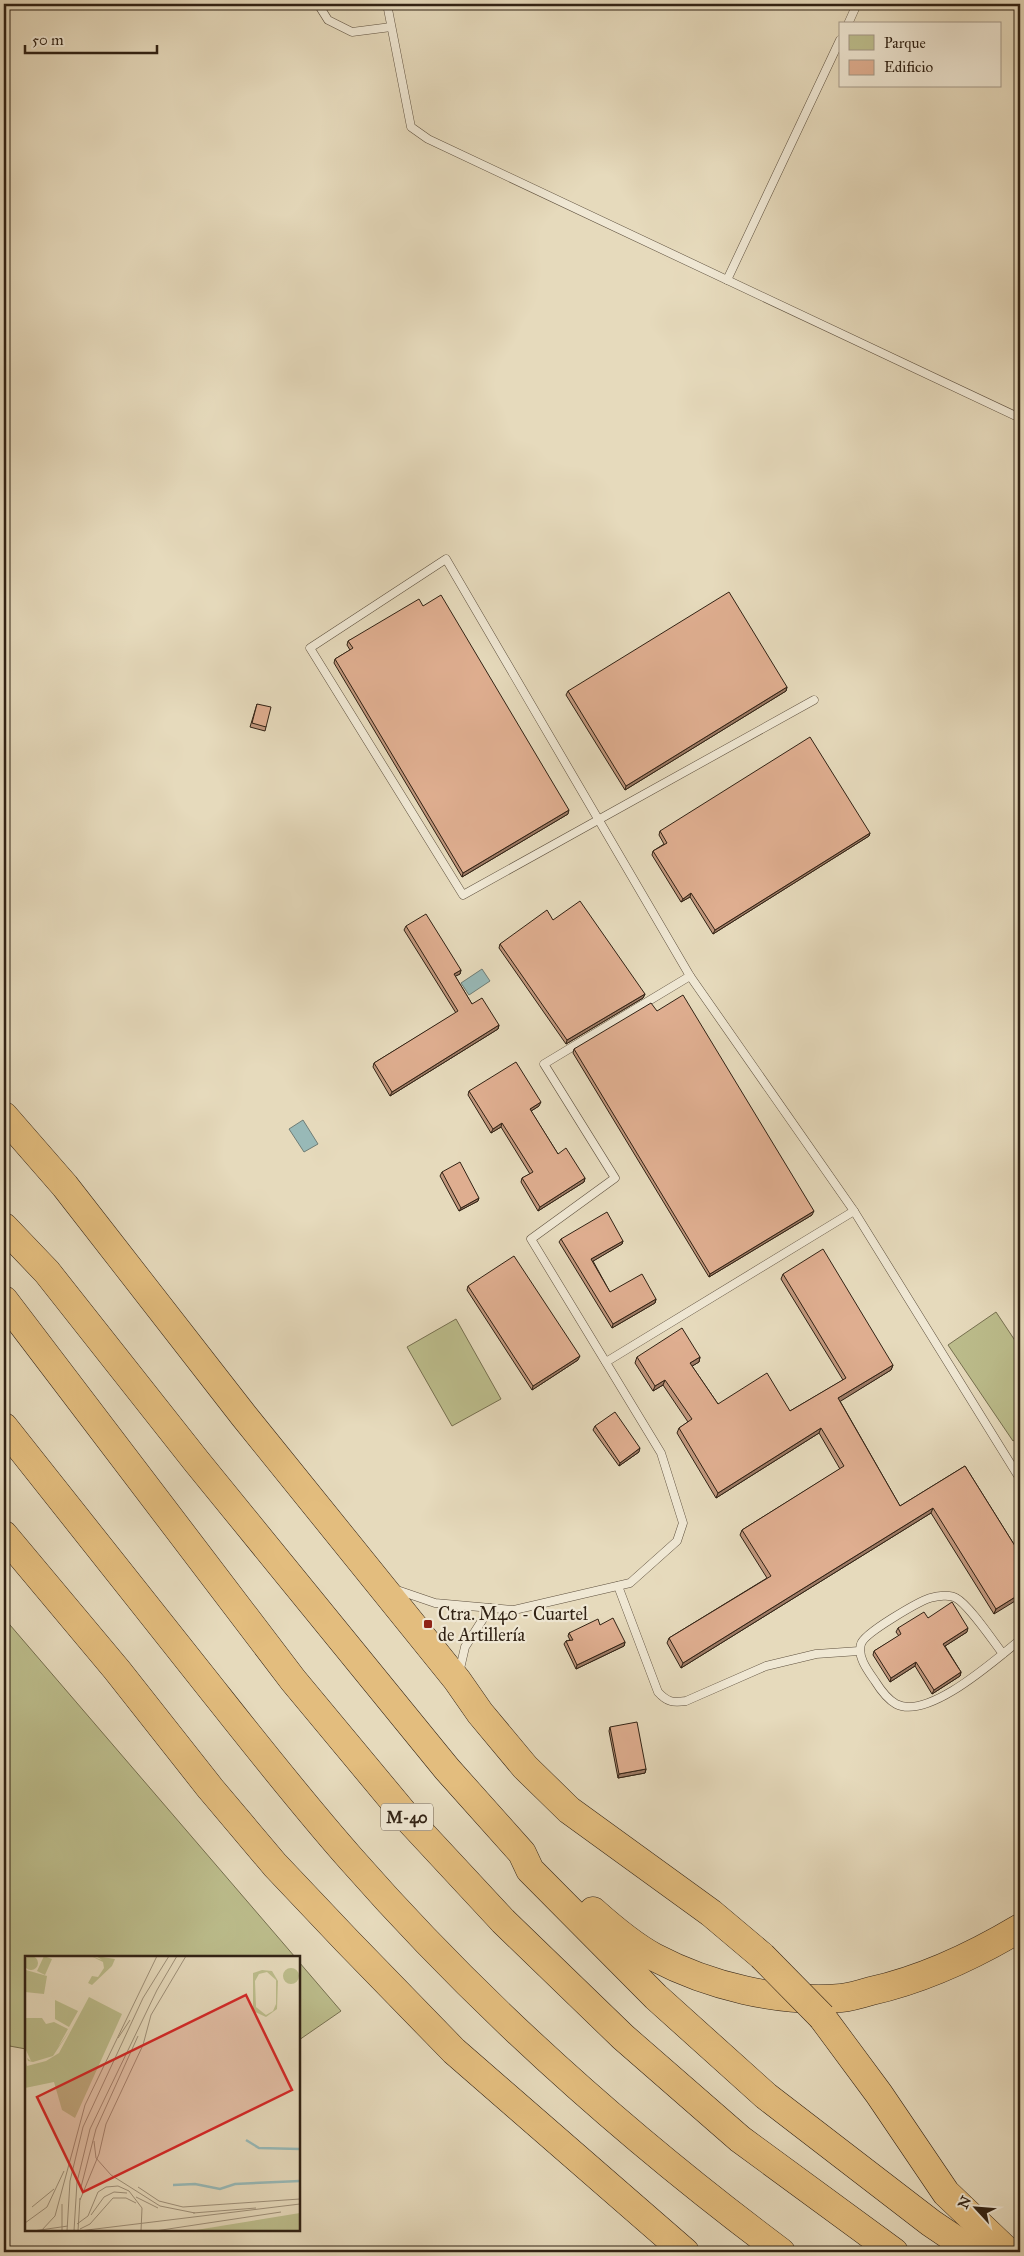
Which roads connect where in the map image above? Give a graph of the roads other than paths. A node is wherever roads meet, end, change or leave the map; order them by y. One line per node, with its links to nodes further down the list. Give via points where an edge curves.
1 (318, 4): 5 (lane, via 328,20 352,32)
2 (387, 4): 5 (lane)
3 (857, 4): 4 (lane)
4 (849, 22)
5 (391, 27): 7 (lane, via 412,127 428,140)
6 (839, 42): 7 (lane)
7 (727, 280): 8 (lane)
8 (1020, 418)
9 (814, 700): 10 (lane)
10 (598, 819): 10 (lane, via 446,559 310,648 463,895); 11 (lane)
11 (690, 976): 13 (lane); 16 (lane, via 544,1064 615,1178 532,1239)
12 (4, 1116): 20 (highway, via 65,1186)
13 (854, 1211): 16 (lane); 18 (lane)
14 (4, 1227): 27 (highway, via 47,1272 447,1769)
15 (4, 1300): 31 (highway, M-40, via 293,1680 411,1822 503,1921 624,2037 740,2139)
16 (606, 1362): 21 (lane, via 661,1453 683,1522 677,1541 630,1583)
17 (4, 1427): 30 (highway, via 345,1852 449,1964 586,2093 702,2193)
18 (1020, 1479)
19 (4, 1535): 29 (highway, via 275,1865 347,1941 454,2051)
20 (380, 1584): 22 (lane, via 435,1603); 26 (highway)
21 (618, 1586): 22 (lane, via 514,1610); 24 (lane, via 658,1692 665,1700 686,1701 766,1666 816,1654)
22 (490, 1608): 26 (lane, via 465,1648)
23 (1020, 1640): 25 (lane)
24 (860, 1651): 25 (lane, via 865,1666 882,1692 896,1704 911,1707 947,1694); 25 (lane, via 861,1641 871,1631 929,1598 944,1596 956,1598 966,1607)
25 (1003, 1654)
26 (457, 1680): 33 (highway, bridge, via 480,1714 525,1767 569,1810 711,1913 762,1956 822,2017 946,2193)
27 (522, 1853): 28 (highway, via 542,1859 559,1881 611,1927 654,1957 711,1981 784,1998 842,1998 902,1984 939,1971); 32 (highway, via 530,1870 656,1997 759,2089 931,2223)
28 (1020, 1928)
29 (685, 2252)
30 (781, 2252)
31 (894, 2252)
32 (974, 2252)
33 (1008, 2252)

